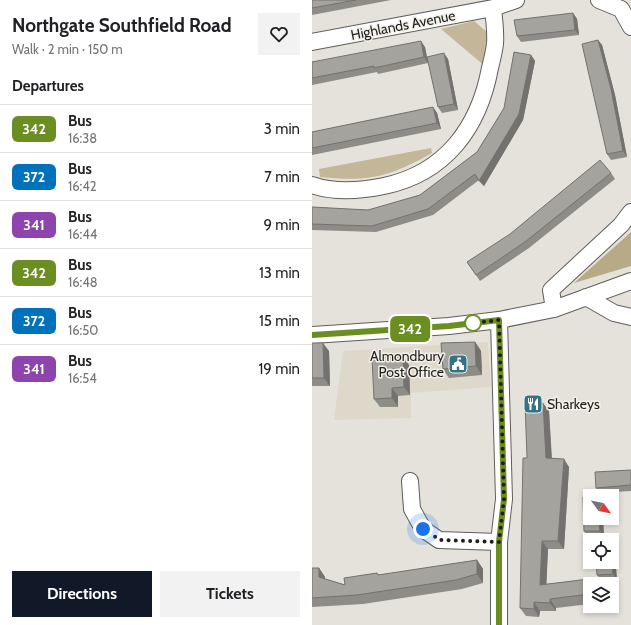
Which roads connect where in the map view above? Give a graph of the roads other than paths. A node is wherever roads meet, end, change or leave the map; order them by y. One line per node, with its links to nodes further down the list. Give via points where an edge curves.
1 (516, 0): 3 (street, Highlands Avenue)
2 (599, 0): 4 (street, via 621,9)
3 (493, 8): 5 (street, Highlands Avenue); 6 (street, via 495,44 486,89 475,118 458,144 428,169 395,184 360,191)
4 (631, 27)
5 (312, 42)
6 (312, 186)
7 (631, 212): 10 (street, via 621,225 551,290)
8 (631, 281): 9 (street)
9 (586, 297): 10 (street); 11 (street, via 614,312)
10 (554, 309): 12 (street)
11 (631, 317)
12 (499, 320): 13 (street); 15 (street, via 504,499)
13 (312, 335)
14 (410, 481): 15 (street, via 412,509 423,529 440,540)
15 (499, 542): 16 (street)
16 (499, 625)

